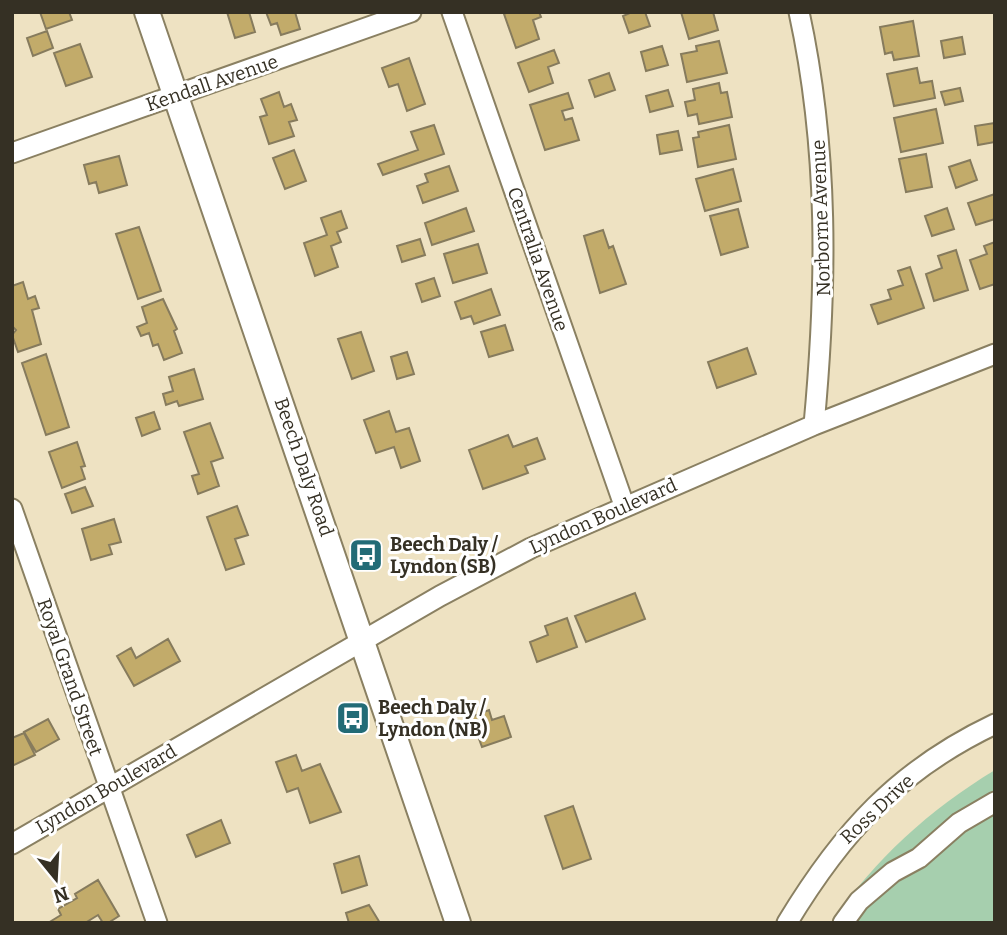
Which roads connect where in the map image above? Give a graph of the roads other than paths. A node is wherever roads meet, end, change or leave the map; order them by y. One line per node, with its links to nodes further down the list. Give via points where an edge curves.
1 (147, 12): 5 (main road, Beech Daly Road)
2 (411, 12): 5 (street, Kendall Avenue)
3 (452, 12): 9 (street, Centralia Avenue)
4 (799, 12): 8 (street, Norborne Avenue, via 817,115 824,197 825,273)
5 (176, 95): 6 (street, Kendall Avenue); 11 (main road, Beech Daly Road)
6 (12, 153)
7 (995, 354): 8 (street, Lyndon Boulevard)
8 (814, 425): 9 (street, Lyndon Boulevard)
9 (624, 505): 11 (street, Lyndon Boulevard, via 485,570)
10 (12, 509): 13 (street, Royal Grand Street)
11 (363, 641): 13 (street, Lyndon Boulevard); 17 (main road, Beech Daly Road)
12 (995, 724): 18 (street, Ross Drive, via 936,758 876,804 831,853)
13 (108, 787): 15 (street, Lyndon Boulevard); 16 (street, Royal Grand Street)
14 (995, 802): 19 (street, via 893,872 859,901)
15 (12, 844)
16 (157, 923)
17 (458, 923)
18 (787, 923)
19 (843, 923)

